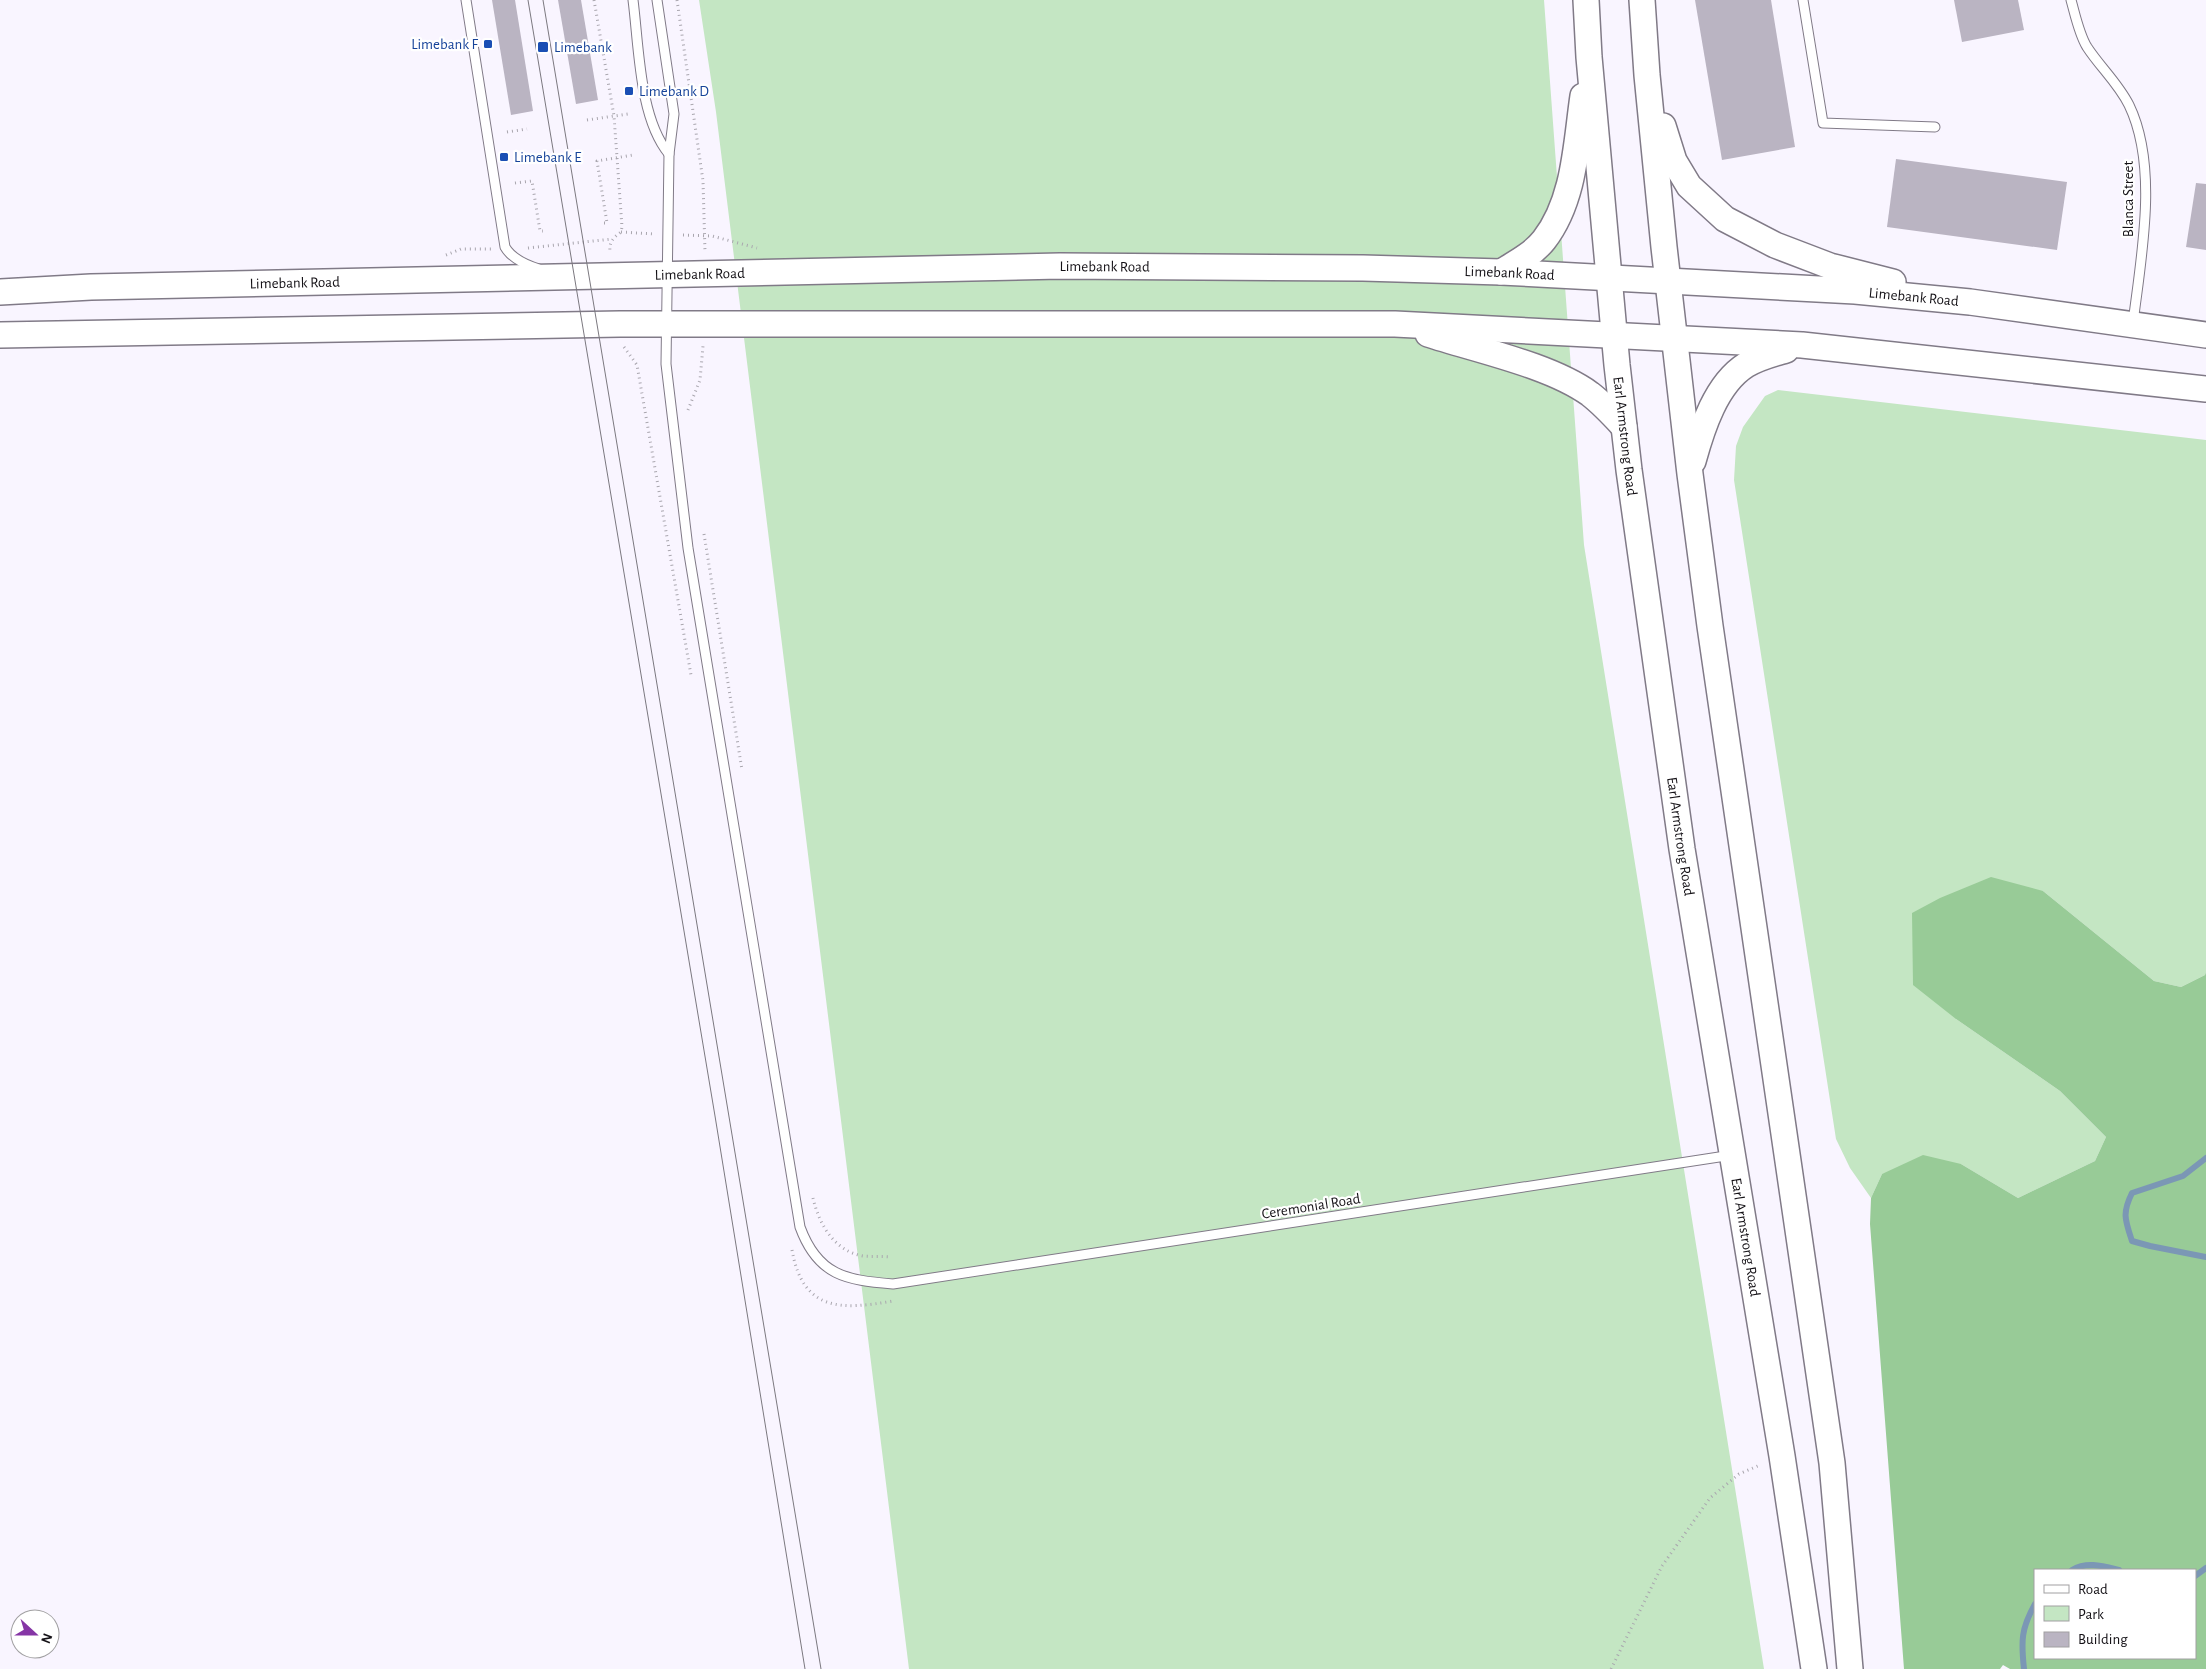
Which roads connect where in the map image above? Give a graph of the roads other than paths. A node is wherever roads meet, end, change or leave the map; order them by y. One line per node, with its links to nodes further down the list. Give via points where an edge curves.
1 (466, 0): 14 (lane, via 506,249 529,266)
2 (633, 0): 11 (lane, via 647,112 654,133)
3 (657, 0): 11 (lane, Ceremonial Road, via 674,114)
4 (1586, 0): 8 (main road, Earl Armstrong Road)
5 (1642, 0): 9 (main road)
6 (1803, 0): 10 (lane, via 1823,123)
7 (2071, 0): 21 (lane, Blanca Street, via 2086,45 2120,88 2138,129 2145,166 2141,255)
8 (1589, 57): 12 (main road, via 1574,160 1561,212 1544,240 1527,256); 15 (main road, Earl Armstrong Road)
9 (1647, 74): 16 (main road); 18 (main road, via 1674,161 1689,186 1724,220 1774,245 1830,266)
10 (1935, 127)
11 (669, 154): 13 (lane, Ceremonial Road)
12 (1501, 272): 13 (main road, Limebank Road, via 1107,266); 15 (main road, Limebank Road)
13 (666, 273): 14 (main road, Limebank Road); 19 (lane, Ceremonial Road)
14 (563, 277): 17 (main road, Limebank Road, via 121,286)
15 (1610, 278): 16 (main road, Limebank Road); 23 (main road, Earl Armstrong Road)
16 (1668, 281): 18 (main road, Limebank Road, via 1855,291); 25 (main road)
17 (0, 292)
18 (1970, 302): 21 (main road, Limebank Road)
19 (665, 324): 20 (main road); 22 (main road); 30 (lane, Ceremonial Road, via 666,364 688,548 800,1227 807,1246 830,1270 862,1282 893,1284)
20 (1395, 324): 23 (main road); 28 (main road, via 1510,359 1564,380 1590,394)
21 (2133, 326): 24 (main road, Limebank Road)
22 (0, 335)
23 (1616, 335): 25 (main road); 28 (main road, Earl Armstrong Road)
24 (2206, 335)
25 (1674, 338): 26 (main road); 29 (main road)
26 (1802, 345): 27 (main road); 29 (main road, via 1761,357 1744,366 1728,382 1704,425)
27 (2206, 389)
28 (1624, 427): 30 (main road, Earl Armstrong Road, via 1682,849)
29 (1690, 474): 32 (main road, via 1832,1463)
30 (1732, 1155): 31 (main road, Earl Armstrong Road)
31 (1814, 1669)
32 (1850, 1669)

